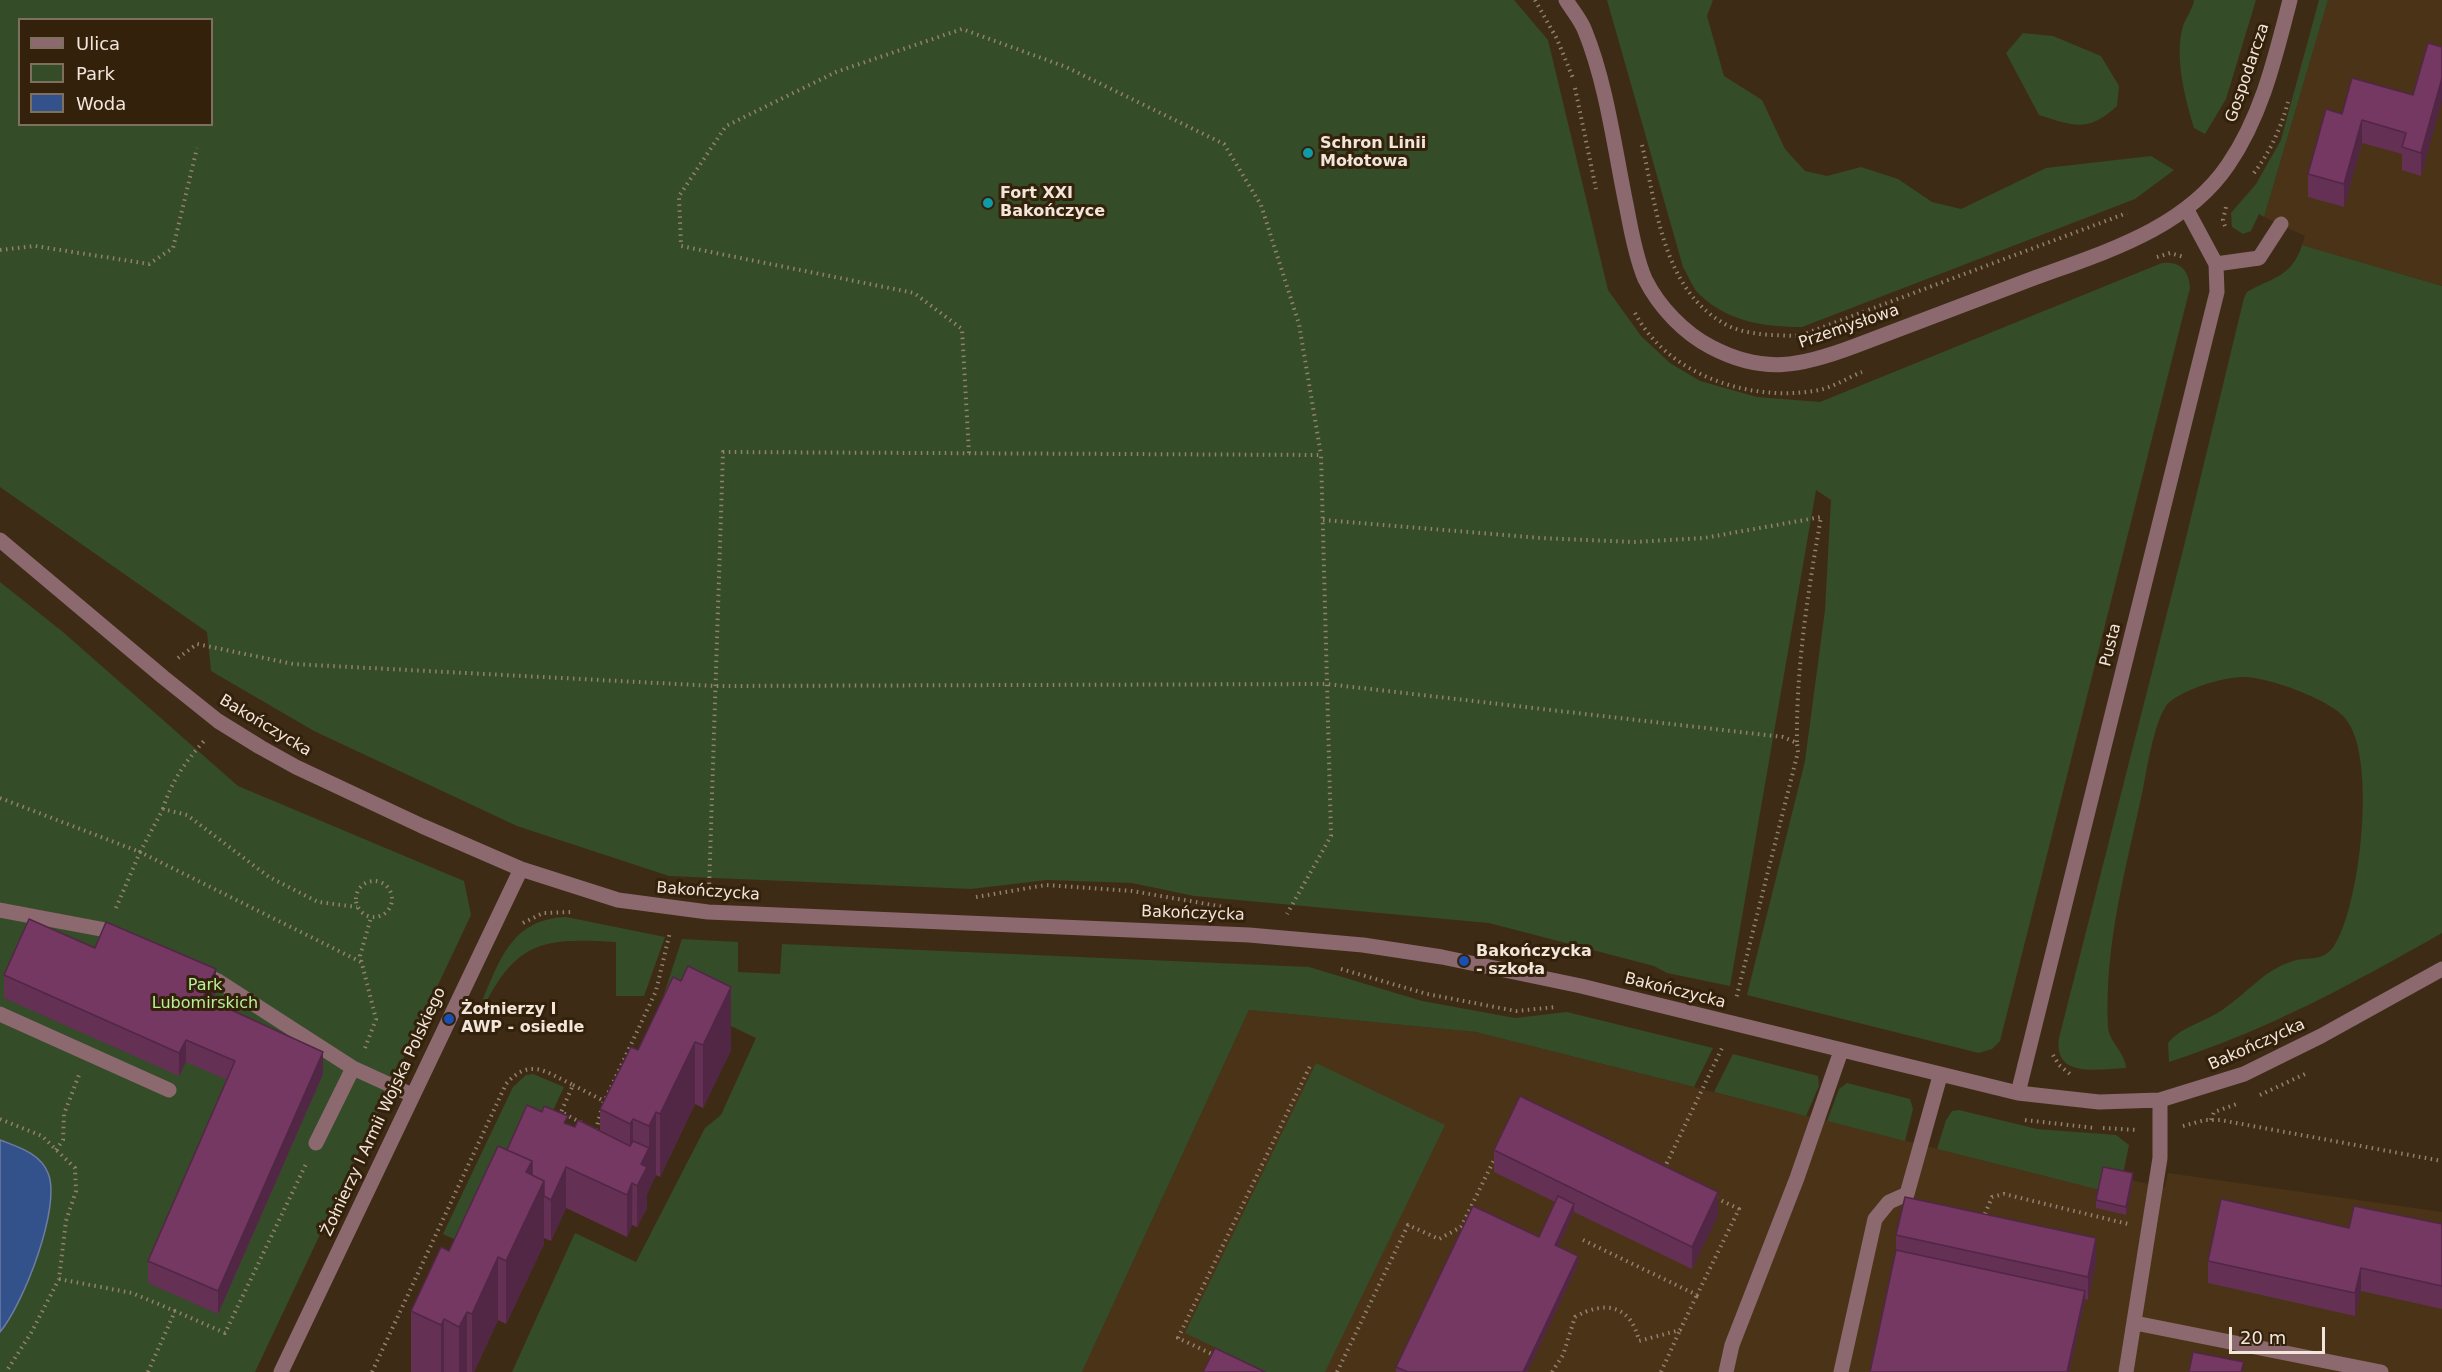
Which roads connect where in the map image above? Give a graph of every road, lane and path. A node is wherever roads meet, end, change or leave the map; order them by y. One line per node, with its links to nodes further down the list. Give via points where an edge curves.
1 (1535, 0): 6 (path, via 1574,81)
2 (1566, 0): 7 (street, Przemysłowa, via 1585,30 1598,73 1645,279 1665,311 1701,342 1731,358 1770,366 1812,362 2139,238)
3 (2290, 0): 7 (street, Gospodarcza, via 2275,62 2254,122 2227,167)
4 (1641, 141): 8 (path, via 1671,266 1691,299 1724,324 1763,335 1808,333)
5 (196, 148): 10 (path, via 173,248 149,264 35,246)
6 (1596, 192)
7 (2187, 210): 13 (street, Pusta)
8 (2130, 212)
9 (2281, 224): 13 (street, via 2259,258)
10 (0, 250)
11 (2151, 258): 12 (path, via 2169,253 2185,257)
12 (2190, 264)
13 (2216, 264): 53 (street, Pusta, via 2217,292 2210,325)
14 (1634, 312): 15 (path, via 1671,355 1695,372 1733,387 1774,393 1820,390)
15 (1864, 371)
16 (969, 453): 17 (path); 17 (path, via 962,328 914,293 681,246 679,196 726,126 836,72 962,30 1066,67 1224,144 1261,205 1299,324); 22 (path, via 723,452)
17 (1321, 455): 18 (path)
18 (1323, 520): 21 (path); 24 (path, via 1634,542 1704,538 1821,517 1806,601 1797,688)
19 (0, 540): 20 (street, Bakończycka)
20 (163, 677): 22 (path, via 183,653 197,644 293,664); 28 (street, Bakończycka, via 218,721 296,767)
21 (1327, 684): 22 (path); 24 (path, via 1783,737); 35 (path, via 1331,836 1287,914)
22 (715, 686): 31 (path)
23 (204, 741): 26 (path, via 177,773)
24 (1797, 743): 43 (path, via 1798,752)
25 (0, 798): 27 (path)
26 (163, 809): 27 (path); 29 (path, via 187,815 269,877 318,902)
27 (140, 852): 33 (path); 37 (path)
28 (521, 869): 31 (street, Bakończycka, via 618,900); 54 (street, Żołnierzy I Armii Wojska Polskiego)
29 (357, 907): 32 (path); 32 (path, via 356,894 363,884 374,880 386,885 392,895 390,907 382,915)
30 (0, 910): 33 (street)
31 (708, 912): 35 (street, Bakończycka)
32 (371, 917): 37 (path)
33 (106, 930): 36 (street)
34 (670, 932): 56 (path, via 656,991)
35 (1283, 937): 43 (street, Bakończycka, via 1453,959)
36 (137, 944)
37 (361, 962): 49 (path, via 376,1019)
38 (188, 967): 49 (street, via 218,981)
39 (1339, 969): 41 (path, via 1427,994 1516,1011)
40 (2442, 969): 55 (street, Bakończycka, via 2244,1074)
41 (1563, 1006)
42 (0, 1014): 47 (street)
43 (1730, 1023): 46 (street, Bakończycka)
44 (1712, 1043): 45 (path)
45 (1723, 1046)
46 (1841, 1051): 50 (street, Bakończycka); 84 (street, via 1732,1345)
47 (90, 1054): 52 (street); 63 (path, via 73,1087 64,1113 63,1140)
48 (1311, 1064): 76 (path, via 1178,1338)
49 (353, 1068): 54 (street); 61 (street)
50 (1940, 1076): 53 (street, Bakończycka); 85 (street, via 1907,1194 1889,1202 1875,1219)
51 (573, 1085): 56 (path); 58 (path, via 561,1112); 80 (path, via 540,1069 528,1068 517,1071 506,1084)
52 (169, 1090)
53 (2018, 1093): 55 (street, Bakończycka, via 2099,1102)
54 (412, 1095): 79 (street, Żołnierzy I Armii Wojska Polskiego)
55 (2160, 1100): 59 (street)
56 (604, 1101): 58 (path)
57 (0, 1119): 63 (path, via 42,1136)
58 (596, 1130): 60 (path)
59 (2162, 1131): 64 (path, via 2220,1120); 69 (street)
60 (592, 1139)
61 (316, 1143): 73 (path, via 225,1333)
62 (1500, 1147): 81 (path, via 1461,1227 1439,1239 1408,1225)
63 (56, 1150): 71 (path, via 75,1168 76,1191 66,1221)
64 (2442, 1161)
65 (1662, 1172): 66 (path)
66 (1672, 1177)
67 (1710, 1196): 72 (path, via 1739,1209)
68 (1985, 1214): 69 (path, via 1992,1197 2004,1194)
69 (2150, 1229): 74 (street)
70 (1583, 1239): 72 (path)
71 (59, 1279): 73 (path, via 132,1293); 77 (path)
72 (1697, 1295): 75 (path)
73 (175, 1311): 78 (path)
74 (2135, 1323): 86 (street); 87 (street)
75 (1680, 1330): 82 (path, via 1639,1341 1632,1322 1615,1308 1604,1305 1575,1317 1563,1355); 83 (path)
76 (1219, 1358)
77 (6, 1372)
78 (148, 1372)
79 (281, 1372)
80 (372, 1372)
81 (1337, 1372)
82 (1552, 1372)
83 (1661, 1372)
84 (1726, 1372)
85 (1841, 1372)
86 (2126, 1372)
87 (2381, 1372)

